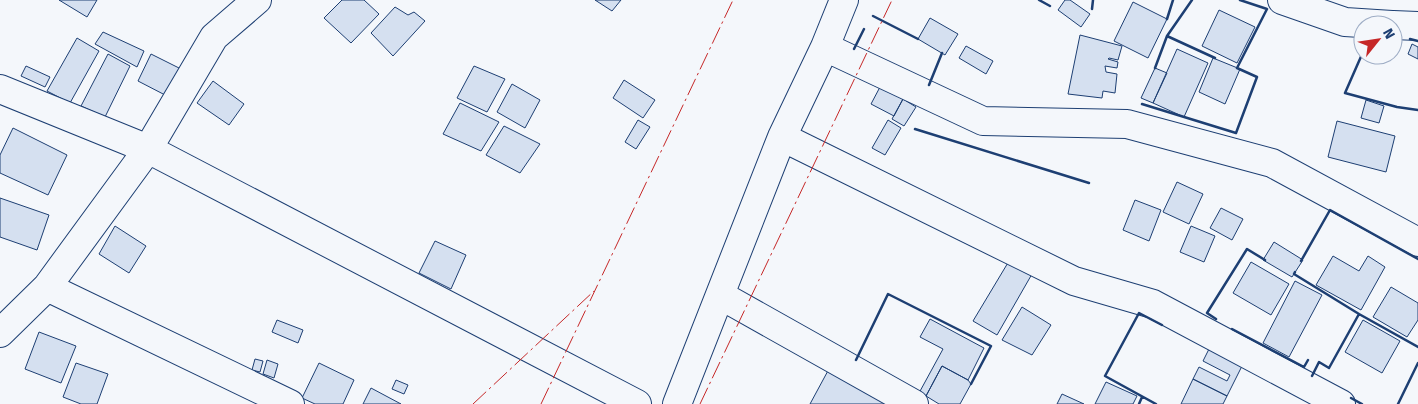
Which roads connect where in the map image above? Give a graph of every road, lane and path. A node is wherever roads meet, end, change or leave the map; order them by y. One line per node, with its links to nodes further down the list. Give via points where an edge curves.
1 (257, 0): 10 (street, via 214,37)
2 (844, 0): 7 (street)
3 (1282, 0): 4 (street)
4 (1353, 23)
5 (1403, 25): 6 (street)
6 (1418, 26)
7 (825, 47): 9 (street); 11 (street, via 983,121 1127,124 1272,164)
8 (0, 89): 10 (street)
9 (782, 137): 13 (street); 19 (street, via 1074,281 1153,304)
10 (148, 149): 12 (street); 16 (street)
11 (1418, 242)
12 (47, 287): 14 (street); 15 (street)
13 (720, 295): 17 (street); 18 (street)
14 (0, 333)
15 (290, 404)
16 (637, 404)
17 (677, 404)
18 (914, 404)
19 (1341, 404)

